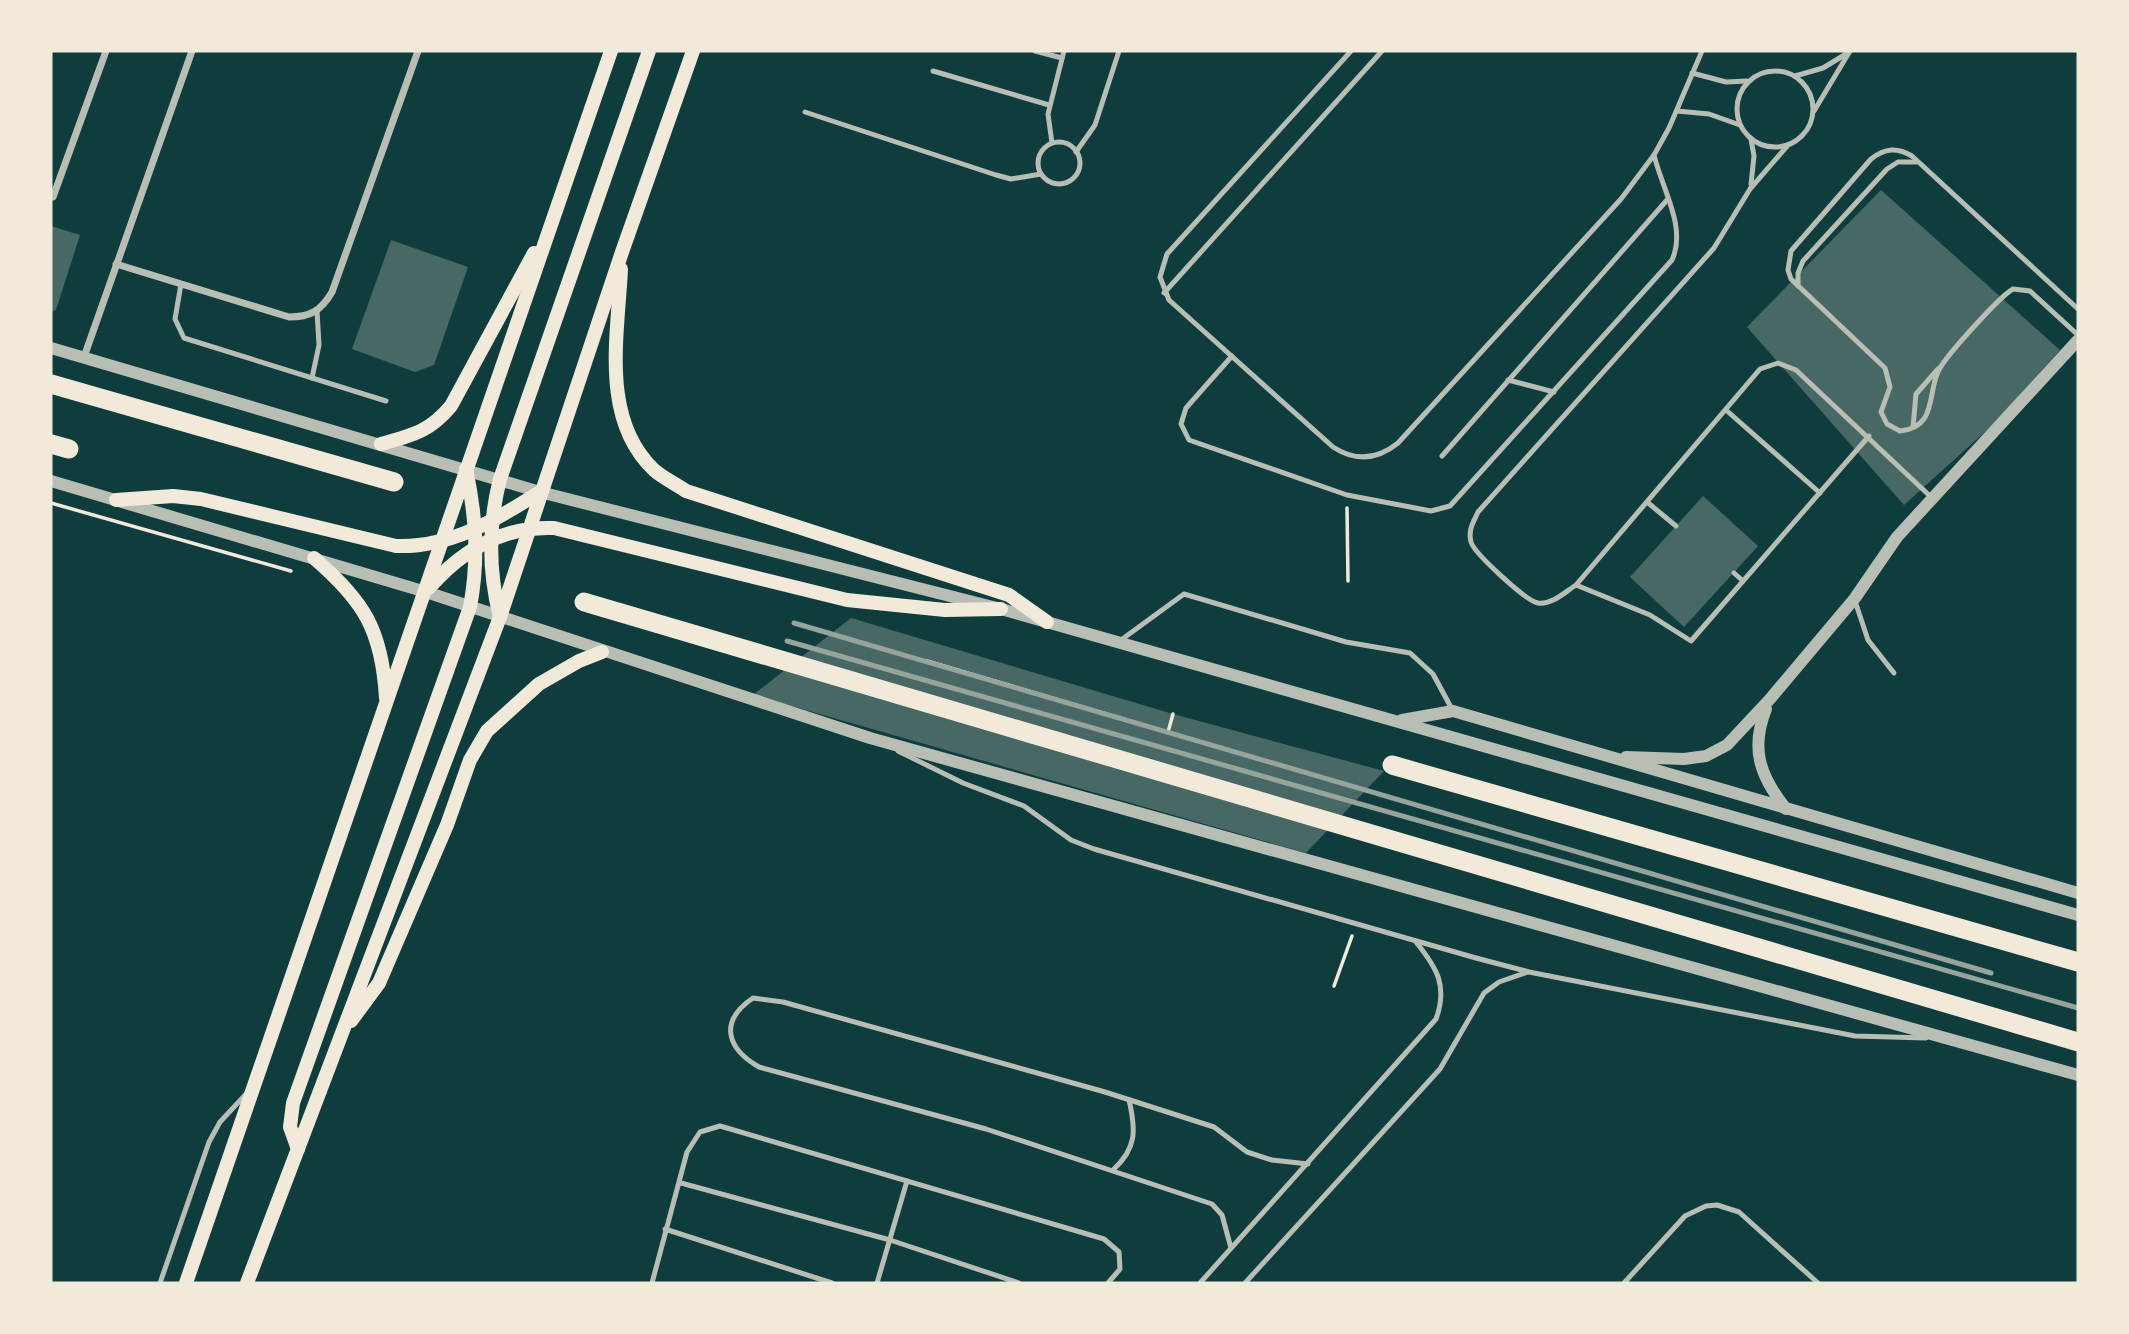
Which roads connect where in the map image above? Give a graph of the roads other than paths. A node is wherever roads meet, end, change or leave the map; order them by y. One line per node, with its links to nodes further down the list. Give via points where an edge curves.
1 (106, 51): 32 (street)
2 (192, 51): 36 (street)
3 (418, 51): 41 (street, via 332,292)
4 (611, 51): 34 (main road)
5 (649, 51): 59 (main road)
6 (693, 51): 35 (main road)
7 (1035, 51): 14 (lane)
8 (1064, 51): 14 (lane)
9 (1119, 51): 27 (lane, via 1095,125)
10 (1350, 51): 39 (lane, via 1167,254 1160,269)
11 (1381, 51): 39 (lane)
12 (1702, 51): 16 (lane)
13 (1850, 52): 17 (lane, via 1823,68); 22 (lane)
14 (1062, 58): 19 (lane)
15 (933, 71): 19 (lane)
16 (1692, 73): 18 (lane, via 1726,82); 20 (lane)
17 (1795, 76): 18 (lane, via 1774,71); 22 (lane, via 1810,92)
18 (1751, 80): 23 (lane, via 1737,104)
19 (1049, 105): 25 (lane)
20 (1677, 111): 23 (lane, via 1709,114); 28 (lane)
21 (805, 112): 30 (lane, via 1011,179)
22 (1813, 113): 26 (lane, via 1805,133)
23 (1740, 125): 24 (lane)
24 (1751, 139): 26 (lane, via 1769,147); 31 (lane)
25 (1052, 144): 27 (lane, via 1066,144); 30 (lane, via 1041,153)
26 (1788, 145): 31 (lane)
27 (1076, 152): 30 (lane, via 1079,167 1072,179 1059,184)
28 (1654, 155): 33 (lane); 45 (lane, via 1621,199 1407,432 1378,456 1354,457 1333,447)
29 (1919, 163): 38 (lane, via 1898,162 1881,175 1803,261); 38 (lane, via 1895,149 1871,159 1791,251 1788,270); 40 (lane)
30 (1041, 174)
31 (1750, 189): 76 (lane, via 1714,248 1478,512 1469,530 1472,546 1536,603 1548,603)
32 (53, 197)
33 (1667, 200): 49 (lane); 51 (lane, via 1679,235 1672,260)
34 (558, 209): 56 (main road, via 451,406 421,433); 58 (main road)
35 (622, 252): 62 (main road); 83 (main road, via 618,404 631,440 654,470 686,491 1009,595)
36 (116, 264): 37 (street); 46 (street)
37 (181, 284): 41 (street, via 289,317); 48 (lane, via 175,319 184,338)
38 (1798, 287): 54 (lane, via 1885,368 1890,387 1881,412 1887,424 1900,430)
39 (1164, 293): 45 (lane)
40 (2078, 309)
41 (317, 312): 48 (lane, via 319,345)
42 (2078, 335): 47 (lane, via 2030,291 2019,288 2007,292)
43 (2078, 340): 64 (street)
44 (51, 348): 46 (street)
45 (1232, 356): 51 (lane, via 1186,408 1181,424 1189,440 1347,495 1430,511 1450,506)
46 (83, 357): 56 (street)
47 (1941, 367): 54 (lane, via 1932,404); 54 (lane, via 1916,394)
48 (312, 378): 52 (lane)
49 (1508, 380): 51 (lane); 57 (lane)
50 (51, 384): 61 (highway)
51 (1554, 392)
52 (386, 401)
53 (1726, 410): 55 (lane, via 1760,369 1777,363 1796,370); 63 (lane); 66 (lane)
54 (1913, 427)
55 (1869, 436): 63 (lane); 64 (lane)
56 (381, 444): 58 (street)
57 (1442, 456)
58 (466, 468): 59 (street); 70 (main road); 71 (main road)
59 (500, 479): 62 (street); 67 (main road)
60 (51, 481): 65 (street)
61 (394, 482)
62 (540, 492): 67 (main road); 69 (main road); 81 (street)
63 (1820, 493): 75 (lane)
64 (1933, 498): 78 (street, via 1897,537)
65 (116, 500): 71 (main road, via 201,499 396,546); 73 (street)
66 (1647, 502): 68 (lane); 76 (lane)
67 (492, 521): 70 (main road); 72 (main road)
68 (1676, 526)
69 (529, 527): 72 (main road); 81 (main road, via 554,528 847,600 945,610); 82 (main road)
70 (476, 529): 71 (main road); 72 (main road)
71 (442, 542): 77 (main road)
72 (483, 543): 77 (main road, via 444,571); 80 (main road); 82 (main road)
73 (314, 558): 77 (street); 88 (main road, via 346,586 371,622 384,663)
74 (1734, 573): 75 (lane)
75 (1743, 581): 76 (lane, via 1691,641 1650,615)
76 (1576, 585)
77 (426, 592): 80 (street); 88 (main road)
78 (1854, 598): 86 (lane, via 1868,640); 87 (street)
79 (584, 602): 102 (highway)
80 (470, 607): 82 (street); 106 (main road, via 293,1103 290,1127)
81 (1001, 609): 83 (street)
82 (500, 617): 85 (street); 100 (main road)
83 (1047, 622): 84 (street)
84 (1118, 642): 89 (lane, via 1184,594 1346,642 1410,653 1433,674); 90 (street)
85 (603, 652): 91 (street); 100 (main road, via 539,684 482,738 379,983)
86 (1894, 673)
87 (1770, 699): 92 (street, via 1727,745 1706,755 1684,759); 94 (street, via 1759,727 1759,757 1768,785)
88 (387, 706): 104 (main road)
89 (1453, 711): 90 (street); 92 (street)
90 (1399, 721): 96 (street)
91 (870, 738): 97 (lane, via 963,783 1024,806 1071,840 1094,849); 101 (street)
92 (1605, 756): 94 (street)
93 (1392, 765): 98 (highway)
94 (1786, 809): 95 (street)
95 (2078, 893)
96 (2078, 915)
97 (1416, 942): 99 (lane); 107 (lane, via 1442,983 1436,1019)
98 (2078, 962)
99 (1529, 972): 101 (lane, via 1856,1036); 123 (lane, via 1499,982 1484,993 1440,1069)
100 (345, 1027): 106 (main road)
101 (1946, 1038): 103 (street)
102 (2078, 1042)
103 (2078, 1075)
104 (254, 1086): 114 (lane, via 209,1142); 115 (main road)
105 (1129, 1100): 107 (lane, via 1214,1127 1247,1152); 108 (lane, via 1135,1139); 108 (lane, via 783,1002 754,998 738,1008 732,1025 732,1045 759,1067 986,1129)
106 (298, 1149): 116 (main road)
107 (1308, 1164): 113 (lane)
108 (1114, 1170): 113 (lane, via 1212,1203 1222,1215)
109 (907, 1181): 110 (lane, via 720,1126 700,1132 687,1152); 112 (lane); 121 (lane, via 1104,1239 1119,1252 1120,1269)
110 (681, 1183): 111 (lane); 112 (lane)
111 (664, 1229): 117 (lane); 118 (lane)
112 (890, 1240): 119 (lane); 120 (lane)
113 (1231, 1248): 122 (lane)
114 (160, 1283)
115 (186, 1283)
116 (247, 1283)
117 (652, 1283)
118 (832, 1283)
119 (877, 1283)
120 (1019, 1283)
121 (1108, 1283)
122 (1200, 1283)
123 (1245, 1283)
124 (1624, 1283): 125 (lane, via 1685,1216 1717,1205 1739,1212)
125 (1818, 1283)

